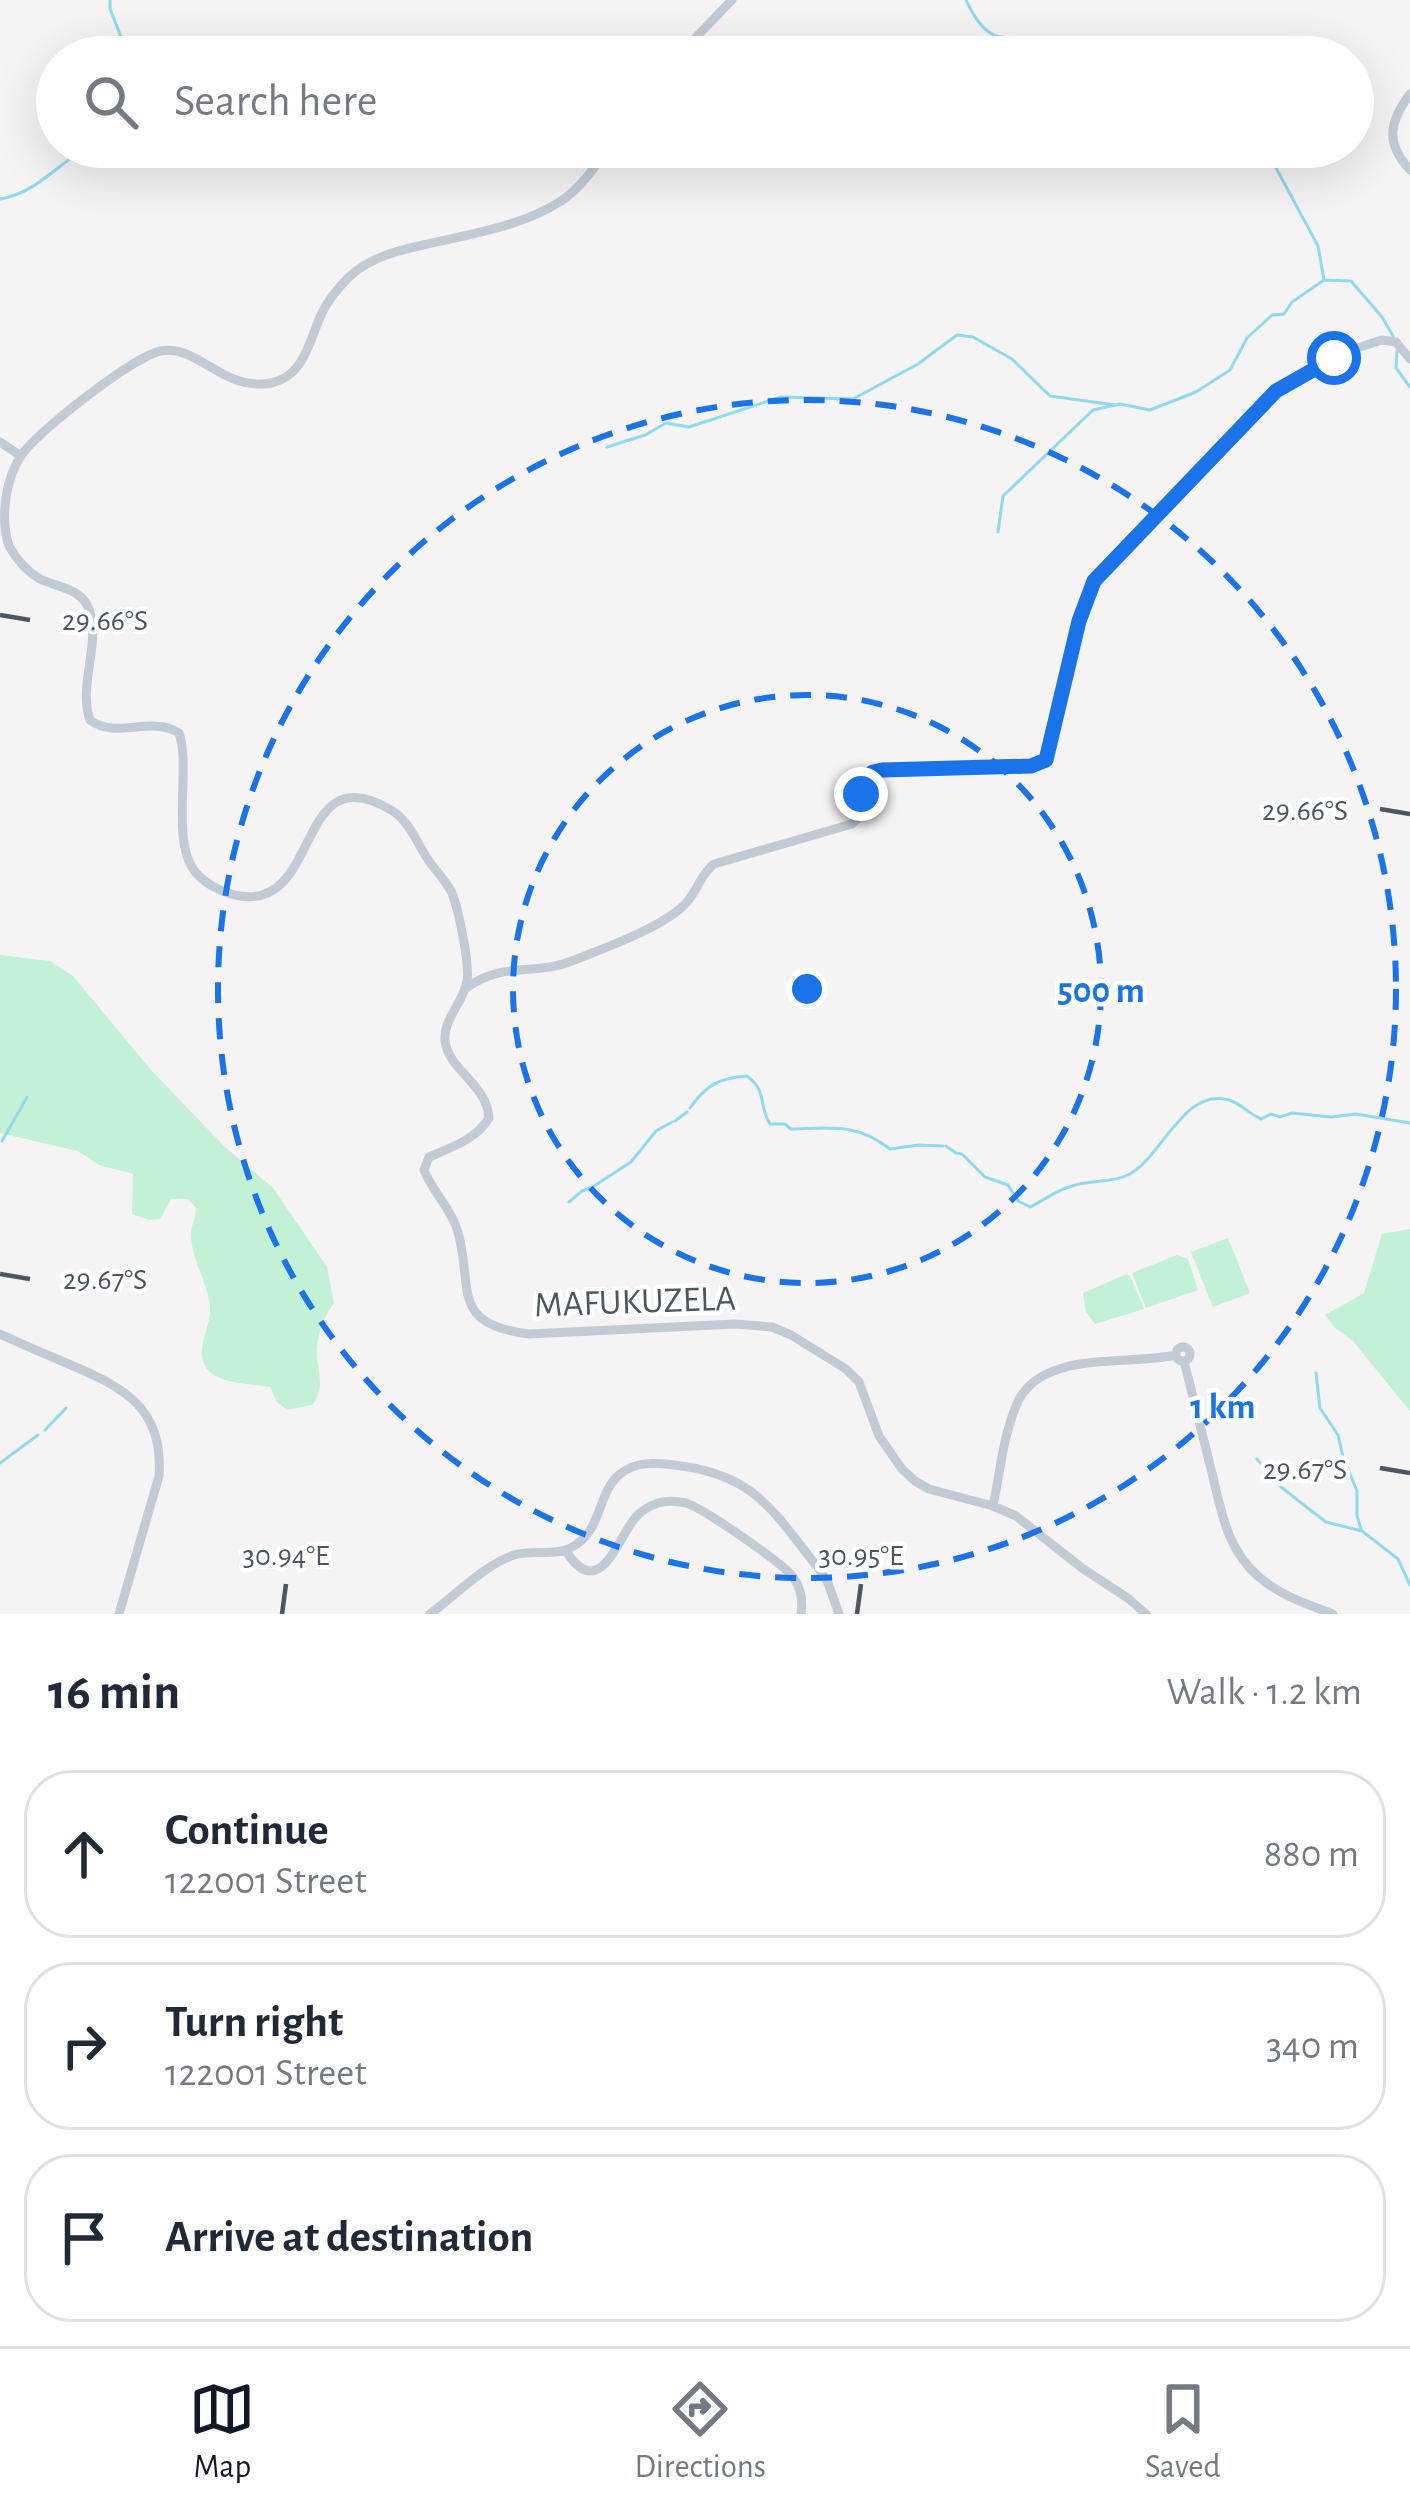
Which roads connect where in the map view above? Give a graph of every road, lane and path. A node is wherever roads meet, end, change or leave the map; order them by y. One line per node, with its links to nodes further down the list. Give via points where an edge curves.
1 (732, 0): 2 (main road)
2 (697, 36)
3 (1410, 94): 5 (main road, via 1392,139)
4 (593, 168): 8 (main road, via 547,208 360,268 329,301 303,360 285,378 231,380 184,352 157,352 116,375)
5 (1410, 170)
6 (1410, 359): 9 (main road, via 1394,342 1357,348 1276,391 1094,581 1046,760 873,772 852,824 714,864 684,906 640,932 560,964 488,974)
7 (0, 442): 8 (main road)
8 (21, 455): 9 (main road, MAFUKUZELA, via 2,506 4,535 23,567 79,595 89,610 90,720 101,728 161,725 179,733 194,871 233,895 259,896 295,868 328,806 351,798 384,806 403,819 451,892)
9 (466, 988): 11 (main road, MAFUKUZELA, via 445,1045 484,1097 489,1118 473,1136 429,1157 424,1170 456,1224 466,1292 480,1317 529,1334 735,1324 779,1330 859,1382 879,1436 915,1481)
10 (0, 1334): 13 (main road, via 116,1386 153,1426 159,1476)
11 (993, 1506): 17 (main road, MAFUKUZELA, via 1025,1521); 18 (main road, via 1014,1409 1031,1384 1066,1366 1180,1358 1234,1547 1272,1588)
12 (566, 1551): 14 (main road, via 508,1558); 15 (main road, via 580,1567 602,1567 644,1510 685,1503 790,1573); 16 (main road, via 586,1538 626,1470 650,1463 714,1472 761,1499 825,1578)
13 (119, 1614)
14 (430, 1614)
15 (801, 1614)
16 (839, 1614)
17 (1147, 1614)
18 (1333, 1614)

